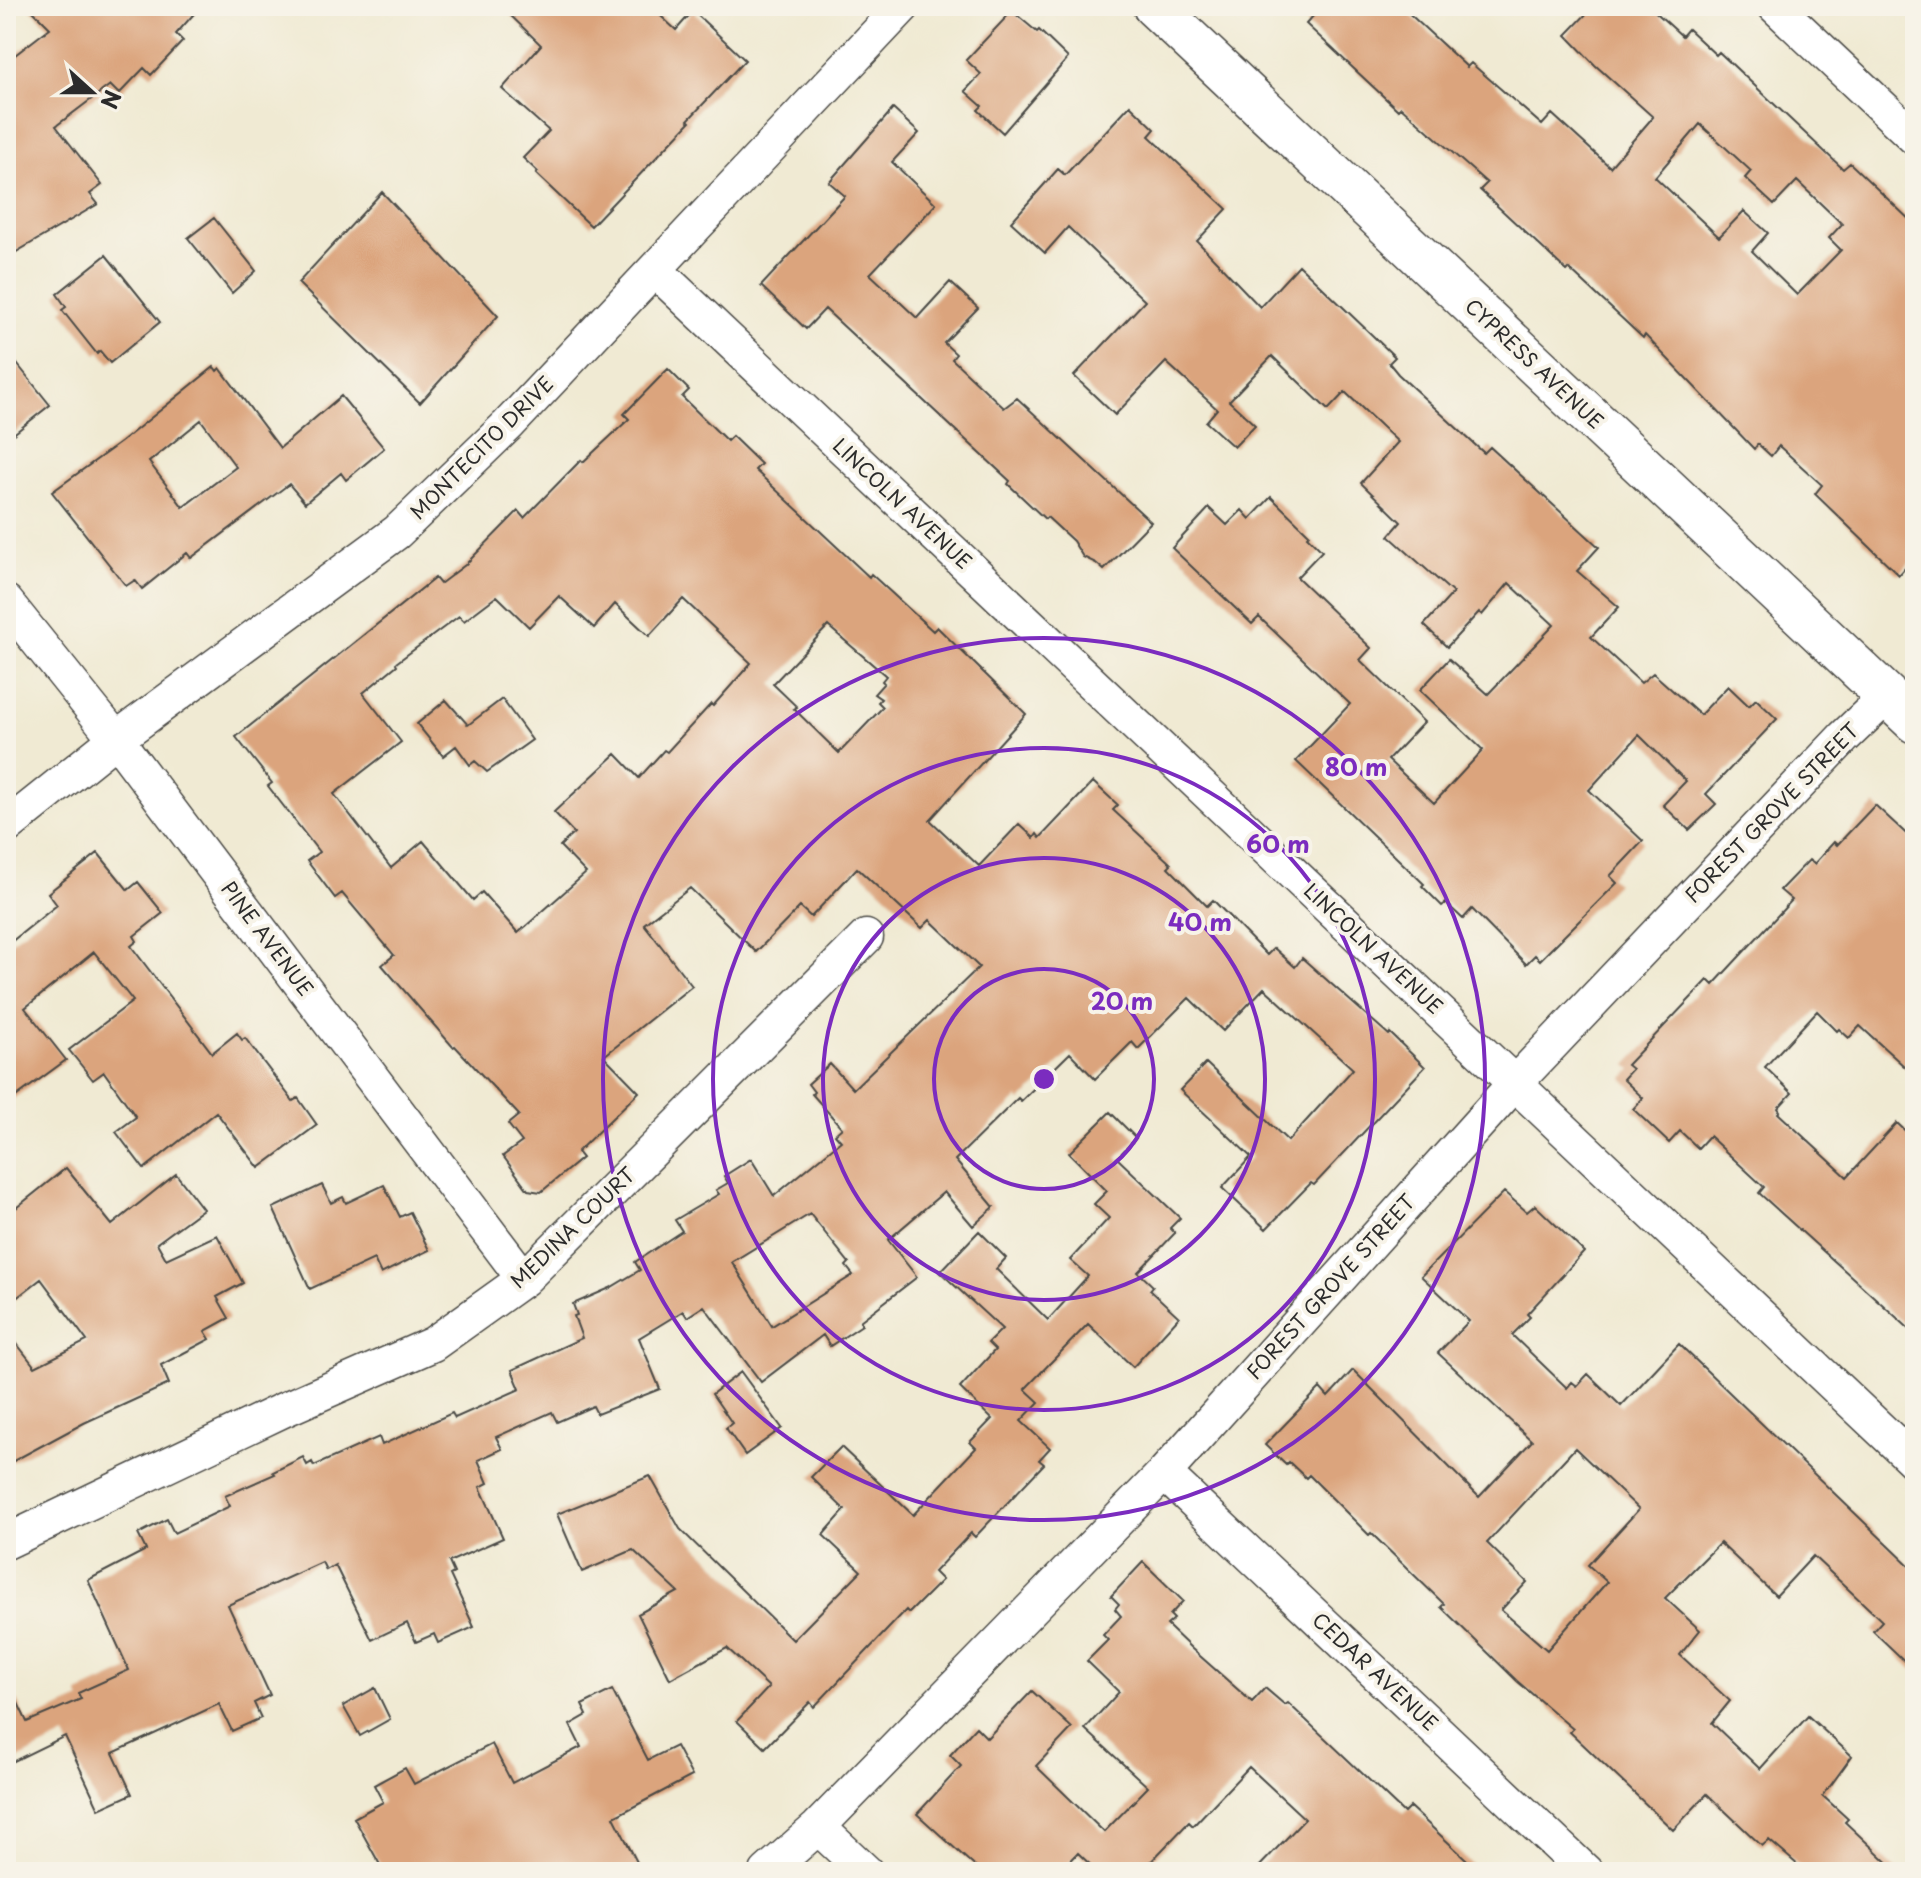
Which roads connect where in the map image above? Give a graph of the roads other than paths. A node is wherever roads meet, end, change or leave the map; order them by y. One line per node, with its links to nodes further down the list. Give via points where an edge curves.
1 (903, 6): 5 (street, MONTECITO DRIVE)
2 (1154, 6): 7 (street, CYPRESS AVENUE)
3 (1775, 6): 4 (street)
4 (1915, 138)
5 (656, 271): 8 (street, MONTECITO DRIVE, via 397,532); 11 (street, LINCOLN AVENUE)
6 (6, 602): 8 (street, PINE AVENUE)
7 (1901, 709): 11 (street, FOREST GROVE STREET, via 1844,737)
8 (116, 739): 9 (street, MONTECITO DRIVE); 12 (street, PINE AVENUE)
9 (6, 827)
10 (866, 937): 12 (street, MEDINA COURT)
11 (1515, 1083): 13 (street, LINCOLN AVENUE); 14 (street, FOREST GROVE STREET)
12 (524, 1279): 15 (street, MEDINA COURT, via 433,1344)
13 (1915, 1462)
14 (1164, 1473): 16 (street, FOREST GROVE STREET); 19 (street, CEDAR AVENUE)
15 (6, 1542)
16 (818, 1827): 17 (street, FOREST GROVE STREET); 18 (street)
17 (767, 1872)
18 (866, 1872)
19 (1586, 1872)

